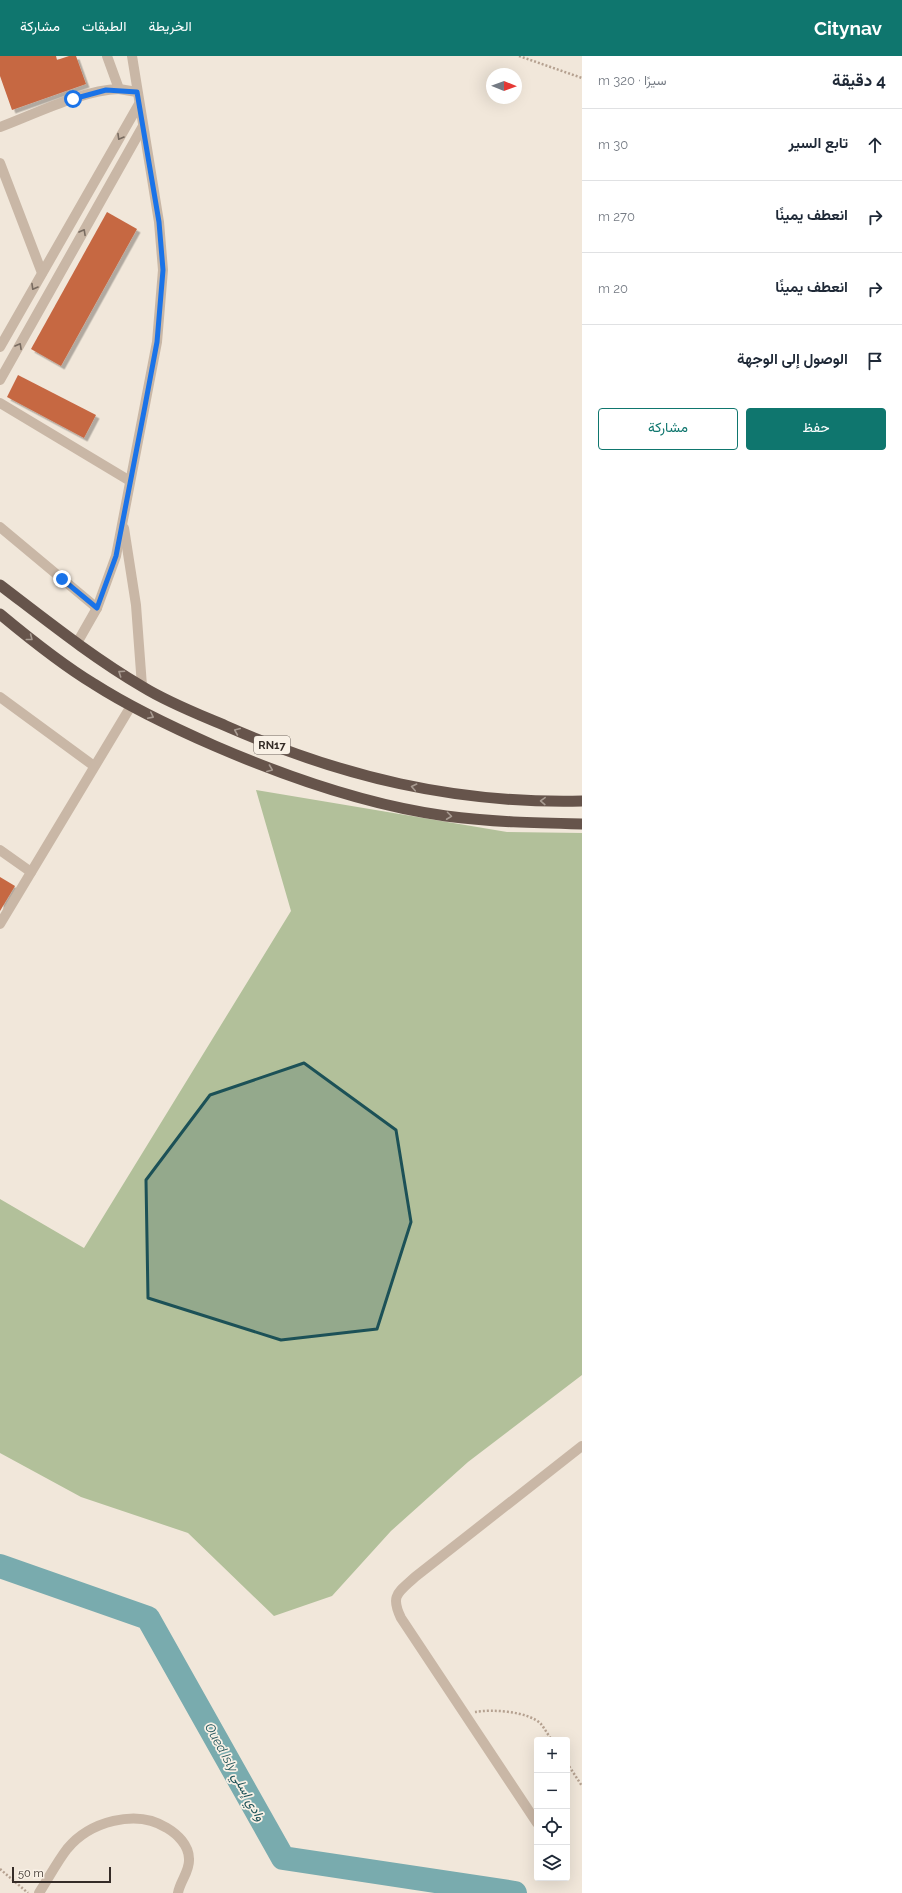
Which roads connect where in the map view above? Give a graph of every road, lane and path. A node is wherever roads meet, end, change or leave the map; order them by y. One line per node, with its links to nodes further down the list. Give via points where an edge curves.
1 (107, 56): 5 (street)
2 (132, 56): 6 (street)
3 (519, 56): 4 (path)
4 (582, 78)
5 (119, 89): 6 (street); 9 (street, via 88,94)
6 (137, 92): 7 (street)
7 (139, 104): 8 (street); 11 (street, one-way to 11)
8 (143, 126): 13 (street, one-way to 8); 15 (street, via 159,222 163,270 157,342)
9 (0, 127)
10 (0, 163): 11 (street)
11 (42, 272): 12 (street, one-way to 12)
12 (0, 347)
13 (0, 380)
14 (0, 403): 15 (street)
15 (130, 481): 16 (street)
16 (123, 520): 19 (street, via 116,556); 22 (street, via 136,605)
17 (0, 527): 19 (street)
18 (0, 585): 21 (highway, RN17)
19 (97, 608): 21 (street)
20 (0, 614): 24 (highway, RN17, one-way to 24, via 64,664)
21 (77, 643): 22 (highway, RN17, one-way to 21)
22 (142, 686): 26 (highway, RN17, one-way to 22, via 504,800 436,792 376,779 320,763 241,733 164,699)
23 (0, 697): 25 (street)
24 (131, 706): 25 (street); 27 (highway, RN17, one-way to 27, via 236,755 299,780 354,797 445,816 496,822)
25 (94, 766): 29 (street)
26 (582, 801)
27 (582, 824)
28 (0, 850): 29 (street)
29 (31, 872): 30 (street)
30 (0, 924)
31 (579, 1451): 32 (street, via 421,1572 395,1599 395,1606 401,1618)
32 (465, 1713): 33 (path, via 488,1710 526,1716 541,1724); 36 (street)
33 (550, 1737)
34 (570, 1768): 35 (path)
35 (582, 1786)
36 (534, 1818)
37 (0, 1869): 38 (path)
38 (28, 1893)
39 (39, 1893): 40 (street, via 67,1849 76,1840 101,1824 137,1818 168,1828 186,1845 189,1865)
40 (178, 1893)

